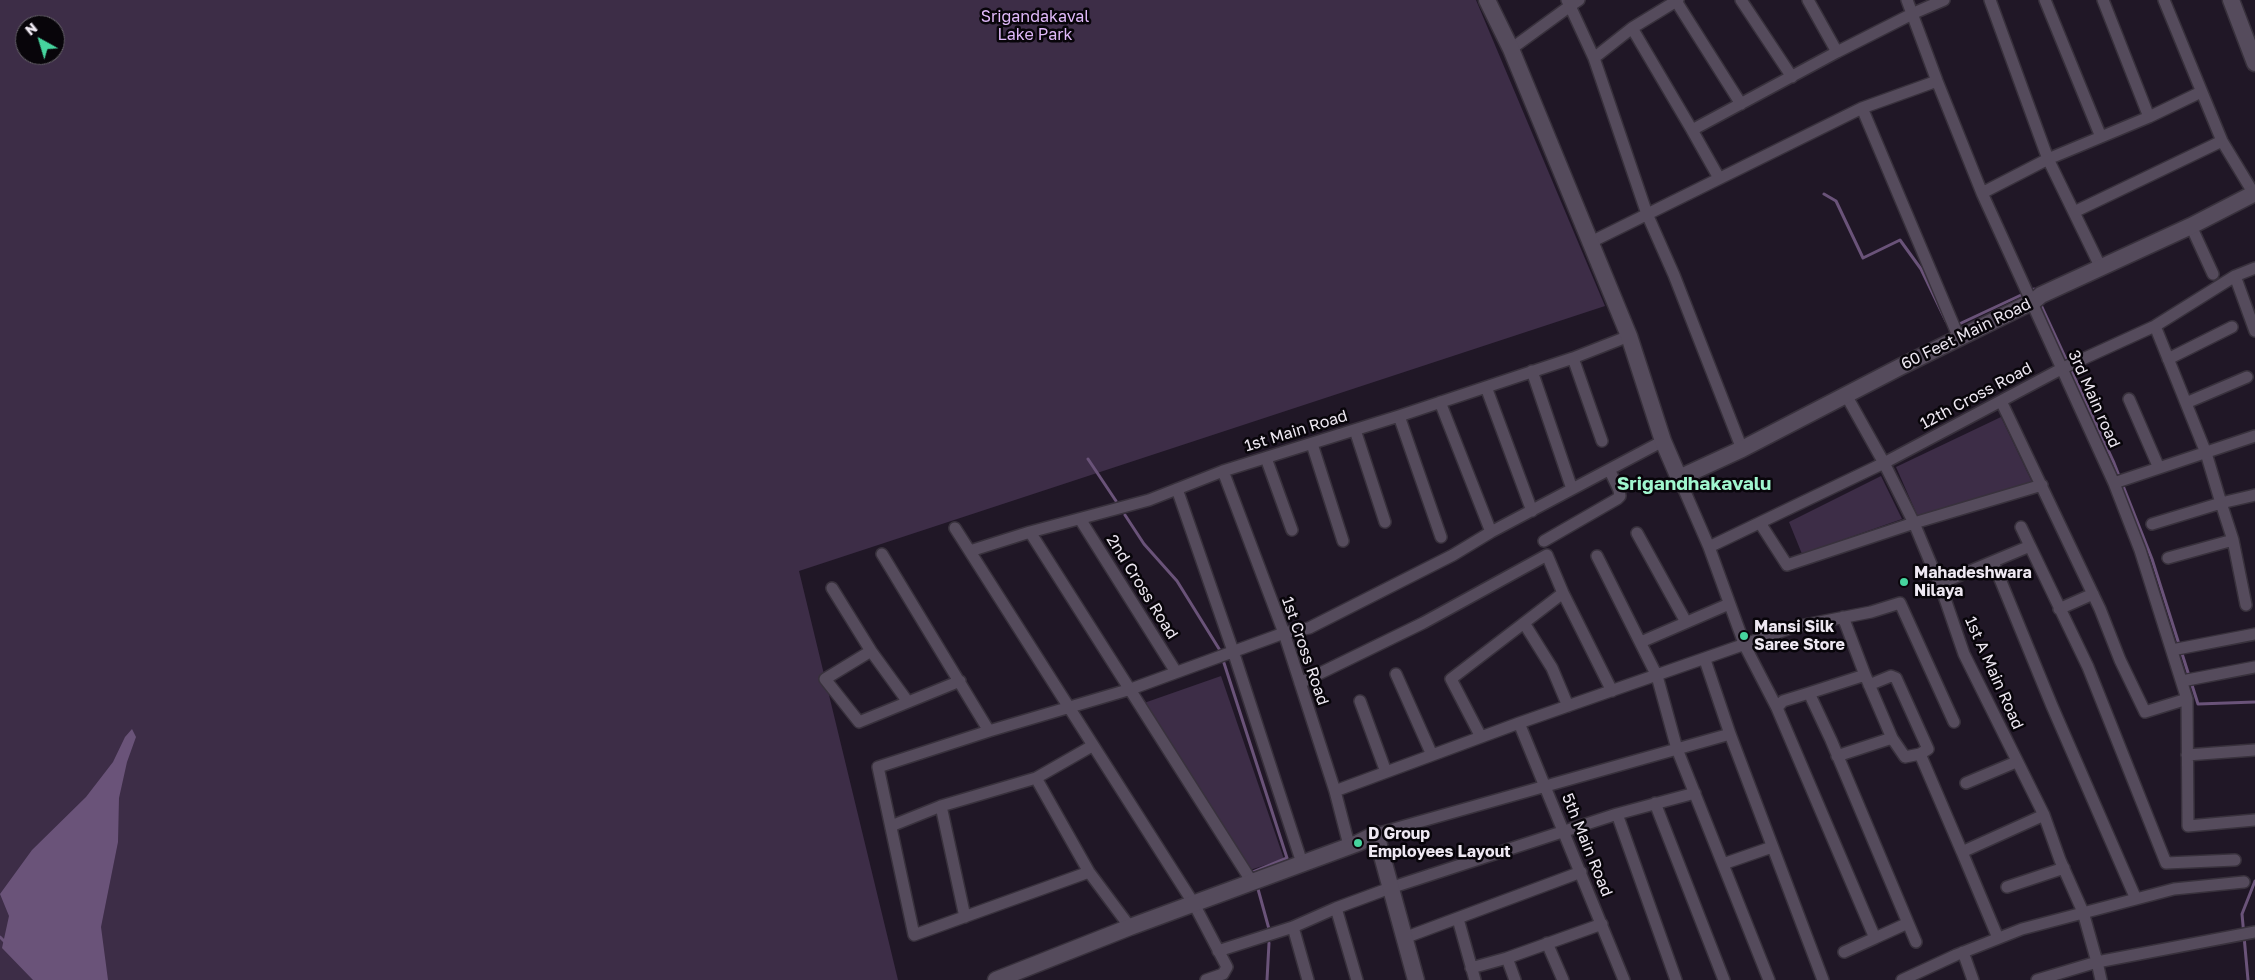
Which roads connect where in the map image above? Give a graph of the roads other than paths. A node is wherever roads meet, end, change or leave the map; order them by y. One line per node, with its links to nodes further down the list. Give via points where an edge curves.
1 (1487, 0): 15 (street)
2 (1677, 0): 14 (street); 22 (street)
3 (1741, 0): 19 (street)
4 (1808, 0): 16 (street)
5 (1907, 0): 13 (street, 3rd Main road)
6 (1944, 0): 13 (street)
7 (1990, 0): 28 (street)
8 (2045, 0): 26 (street)
9 (2103, 0): 24 (street)
10 (2164, 0): 21 (street)
11 (2231, 0): 18 (street)
12 (1572, 2): 15 (street); 17 (street)
13 (1914, 13): 16 (street); 20 (street, 3rd Main road)
14 (1632, 28): 17 (street); 25 (street)
15 (1511, 49): 35 (street)
16 (1837, 52): 19 (street)
17 (1594, 58): 33 (street)
18 (2255, 63)
19 (1792, 77): 22 (street)
20 (1937, 81): 23 (street); 30 (street, 3rd Main road)
21 (2201, 92): 24 (street); 27 (street)
22 (1741, 104): 25 (street)
23 (1862, 108): 29 (street); 43 (street)
24 (2149, 117): 26 (street)
25 (1692, 130): 29 (street)
26 (2101, 137): 28 (street)
27 (2222, 141): 31 (street); 32 (street)
28 (2048, 159): 30 (street); 32 (street)
29 (1719, 178): 33 (street)
30 (1982, 192): 40 (street, 3rd Main road)
31 (2254, 194): 34 (street, 60 Feet Main Road)
32 (2074, 212): 36 (street)
33 (1647, 214): 35 (street); 63 (street)
34 (2191, 226): 36 (street, 60 Feet Main Road); 38 (street)
35 (1591, 242): 45 (street)
36 (2100, 266): 40 (street, 60 Feet Main Road)
37 (2255, 268): 39 (street, 12th Cross Road)
38 (2213, 274)
39 (2236, 276): 41 (street, 12th Cross Road); 44 (street)
40 (2032, 297): 43 (street, 60 Feet Main Road); 48 (street, 3rd Main road)
41 (2155, 326): 47 (street); 48 (street, 12th Cross Road)
42 (2232, 327): 47 (street)
43 (1955, 330): 52 (street, 60 Feet Main Road)
44 (2255, 331)
45 (1629, 336): 46 (street, 1st Main Road); 61 (street)
46 (1574, 358): 49 (street, 1st Main Road); 60 (street)
47 (2168, 358): 56 (street)
48 (2063, 368): 54 (street, 12th Cross Road); 71 (street, 3rd Main road)
49 (1532, 371): 51 (street, 1st Main Road); 74 (street)
50 (2247, 377): 56 (street)
51 (1486, 387): 55 (street, 1st Main Road); 77 (street)
52 (1846, 395): 63 (street, 60 Feet Main Road); 66 (street, 1st A Main Road)
53 (2129, 399): 67 (street)
54 (2001, 401): 66 (street, 12th Cross Road); 72 (street)
55 (1440, 402): 57 (street, 1st Main Road); 87 (street)
56 (2186, 403): 64 (street)
57 (1399, 416): 58 (street, 1st Main Road); 89 (street)
58 (1355, 430): 62 (street, 1st Main Road); 79 (street)
59 (2255, 436): 64 (street)
60 (1602, 441)
61 (1663, 441): 69 (street); 70 (street)
62 (1312, 444): 65 (street, 1st Main Road); 91 (street)
63 (1742, 449): 70 (street, 60 Feet Main Road)
64 (2206, 453): 67 (street); 76 (street)
65 (1266, 458): 68 (street, 1st Main Road); 85 (street)
66 (1884, 463): 80 (street, 12th Cross Road); 81 (street, 1st A Main Road)
67 (2159, 468): 71 (street)
68 (1223, 471): 73 (street, 1st Main Road); 110 (street, 1st Cross Road)
69 (1610, 471): 74 (street); 92 (street, via 1619,490 1617,500)
70 (1680, 478): 94 (street)
71 (2119, 482): 114 (street, 3rd Main road)
72 (2042, 486): 81 (street); 103 (street)
73 (1177, 489): 78 (street, 1st Main Road); 115 (street)
74 (1572, 489): 77 (street)
75 (2255, 495): 76 (street)
76 (2221, 503): 82 (street); 90 (street)
77 (1532, 511): 87 (street)
78 (1080, 519): 86 (street, 1st Main Road); 119 (street, 2nd Cross Road)
79 (1386, 522)
80 (1760, 523): 81 (street, via 1786,565); 94 (street, 12th Cross Road)
81 (1914, 523): 100 (street, 1st A Main Road)
82 (2152, 524)
83 (2021, 527): 93 (street)
84 (955, 528): 95 (street)
85 (1292, 530)
86 (1030, 532): 95 (street, 1st Main Road); 126 (street)
87 (1491, 532): 110 (street, via 1396,585 1309,628)
88 (1638, 533): 108 (street)
89 (1441, 537)
90 (2233, 540): 98 (street); 105 (street)
91 (1343, 541)
92 (1544, 541)
93 (2030, 546): 99 (street); 106 (street)
94 (1709, 547): 104 (street)
95 (970, 551): 133 (street)
96 (882, 554): 123 (street)
97 (1597, 556): 112 (street)
98 (2168, 558)
99 (1993, 562): 100 (street); 176 (street)
100 (1939, 584): 148 (street, 1st A Main Road, via 1964,654)
101 (832, 588): 116 (street)
102 (1563, 594): 109 (street); 125 (street, via 1547,555 1423,623); 127 (street)
103 (2093, 594): 106 (street); 129 (street, via 2145,712)
104 (1729, 604): 108 (street); 113 (street)
105 (2246, 605)
106 (2059, 609): 166 (street, via 2088,667 2166,863)
107 (1843, 617): 113 (street, via 1794,628); 122 (street); 135 (street, via 1900,603)
108 (1686, 622): 112 (street)
109 (1524, 623): 132 (street, via 1552,668); 139 (street, via 1451,679)
110 (1284, 633): 115 (street); 125 (street, 1st Cross Road)
111 (2255, 634): 114 (street)
112 (1641, 642): 121 (street)
113 (1744, 646): 117 (street); 134 (street)
114 (2172, 650): 124 (street, 3rd Main road)
115 (1233, 651): 119 (street); 167 (street)
116 (871, 652): 131 (street); 131 (street, via 825,679 859,722)
117 (1704, 660): 121 (street); 138 (street)
118 (2255, 667): 124 (street)
119 (1176, 672): 126 (street)
120 (1396, 674): 146 (street)
121 (1657, 676): 127 (street); 142 (street)
122 (1867, 680): 128 (street); 140 (street); 144 (street, via 1896,678 1928,749)
123 (960, 681): 131 (street); 137 (street)
124 (2182, 681): 129 (street, 3rd Main road)
125 (1300, 683): 153 (street, 1st Cross Road)
126 (1131, 689): 133 (street); 172 (street)
127 (1612, 691): 132 (street)
128 (1808, 693): 134 (street, via 1783,701); 147 (street)
129 (2187, 699): 145 (street, 3rd Main road)
130 (1360, 701): 149 (street)
131 (908, 702)
132 (1568, 706): 136 (street)
133 (1070, 707): 137 (street); 141 (street)
134 (1778, 708): 188 (street)
135 (1954, 722)
136 (1519, 723): 139 (street); 152 (street, 5th Main Road)
137 (989, 731): 160 (street, via 878,767)
138 (1730, 734): 142 (street); 164 (street)
139 (1481, 737): 146 (street)
140 (1892, 738): 144 (street, via 1905,757); 147 (street)
141 (1092, 746): 150 (street); 177 (street)
142 (1677, 749): 152 (street); 154 (street)
143 (2255, 750): 145 (street)
144 (1920, 754): 165 (street)
145 (2187, 754): 159 (street, 3rd Main road, via 2188,826)
146 (1432, 755): 149 (street)
147 (1837, 756): 182 (street)
148 (2016, 762): 151 (street); 158 (street, 1st A Main Road)
149 (1386, 772): 153 (street)
150 (1036, 778): 156 (street); 170 (street)
151 (1966, 783)
152 (1546, 786): 161 (street, 5th Main Road); 162 (street)
153 (1335, 791): 163 (street, 1st Cross Road)
154 (1695, 792): 155 (street); 168 (street)
155 (1655, 803): 157 (street); 210 (street)
156 (940, 806): 160 (street); 180 (street)
157 (1617, 814): 161 (street); 209 (street)
158 (2044, 815): 165 (street); 169 (street, 1st A Main Road)
159 (2255, 820)
160 (891, 826): 180 (street, via 914,935)
161 (1565, 832): 171 (street, 5th Main Road); 175 (street)
162 (1376, 834): 163 (street); 175 (street)
163 (1349, 845): 167 (street)
164 (1772, 847): 168 (street); 212 (street)
165 (1962, 852): 189 (street)
166 (2235, 860)
167 (1302, 862): 172 (street)
168 (1723, 864): 211 (street)
169 (2064, 868): 174 (street); 179 (street, 1st A Main Road)
170 (1089, 872): 180 (street); 185 (street)
171 (1581, 872): 181 (street); 183 (street, 5th Main Road)
172 (1252, 882): 177 (street)
173 (2244, 882): 176 (street, via 2174,889)
174 (2007, 887)
175 (1390, 888): 178 (street); 187 (street)
176 (2136, 899): 179 (street)
177 (1194, 904): 185 (street); 192 (street)
178 (1336, 908): 184 (street); 203 (street)
179 (2083, 912): 189 (street); 196 (street, 1st A Main Road)
180 (965, 917)
181 (1458, 919): 187 (street); 197 (street)
182 (1908, 923): 188 (street); 190 (street)
183 (1602, 924): 191 (street); 208 (street, 5th Main Road)
184 (1293, 927): 192 (street); 202 (street)
185 (1130, 928): 200 (street)
186 (2248, 933): 196 (street)
187 (1404, 938): 204 (street)
188 (1875, 938): 193 (street)
189 (1998, 938): 194 (street)
190 (1916, 942)
191 (1547, 943): 195 (street); 207 (street)
192 (1218, 951): 198 (street, via 1227,967)
193 (1844, 952)
194 (1963, 952): 199 (street); 214 (street)
195 (1507, 958): 197 (street); 206 (street)
196 (2097, 962): 215 (street); 216 (street, 1st A Main Road)
197 (1471, 968): 205 (street)
198 (1225, 977): 201 (street)
199 (1916, 977): 213 (street)
200 (996, 980)
201 (1206, 980)
202 (1308, 980)
203 (1357, 980)
204 (1416, 980)
205 (1475, 980)
206 (1515, 980)
207 (1563, 980)
208 (1624, 980)
209 (1676, 980)
210 (1724, 980)
211 (1769, 980)
212 (1823, 980)
213 (1902, 980)
214 (1972, 980)
215 (2037, 980)
216 (2101, 980)

